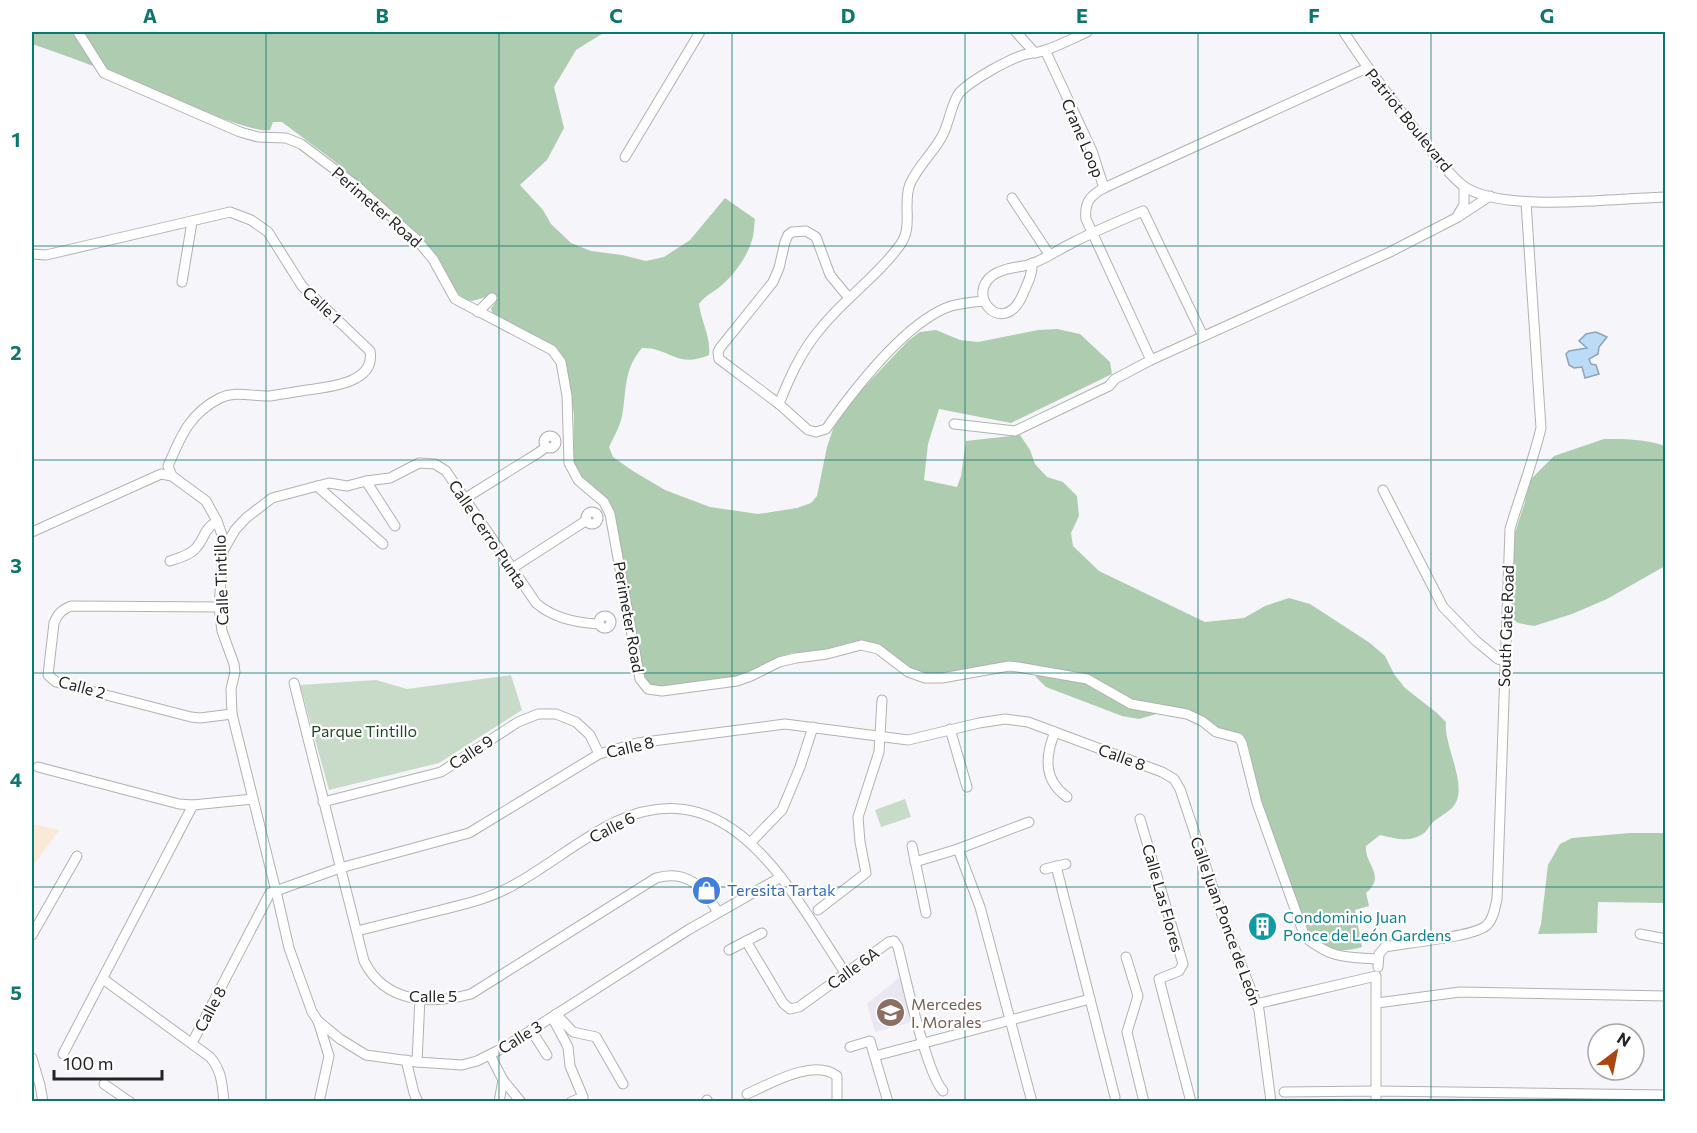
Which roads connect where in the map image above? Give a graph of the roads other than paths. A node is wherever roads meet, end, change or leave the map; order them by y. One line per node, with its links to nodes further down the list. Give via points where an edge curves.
1 (78, 32): 26 (street, Perimeter Road, via 104,73 240,132 301,144 358,187 415,238 433,259 455,299)
2 (700, 32): 9 (street)
3 (1016, 32): 7 (street)
4 (1087, 32): 6 (street)
5 (1344, 32): 8 (street, Patriot Boulevard)
6 (1045, 50): 7 (street); 11 (street, Crane Loop, via 1092,151)
7 (1035, 53): 24 (street, via 1012,60 960,92 943,136 911,183 903,242)
8 (1367, 68): 10 (street, Patriot Boulevard, via 1433,154); 11 (street)
9 (625, 157)
10 (1464, 186): 12 (street, Patriot Boulevard); 16 (street, via 1464,205)
11 (1104, 188): 18 (street, Crane Loop, via 1092,194 1087,203 1085,212)
12 (1492, 196): 15 (street, Patriot Boulevard); 16 (street)
13 (1665, 196): 15 (street, Patriot Boulevard)
14 (1012, 198): 20 (street)
15 (1526, 202): 47 (street, South Gate Road, via 1541,428 1510,529)
16 (1456, 218): 27 (street)
17 (192, 222): 19 (street, Calle 1, via 46,255); 22 (street); 32 (street, Calle 1, via 230,212 268,232 302,286 366,345 371,358 363,373 339,385 268,396 231,393 220,398 190,420 168,466)
18 (1092, 233): 20 (street); 27 (street, via 1143,211); 28 (street, Crane Loop)
19 (32, 254)
20 (1050, 254): 21 (street)
21 (1032, 264): 25 (street, via 992,276 984,289); 25 (street, via 1031,276 1012,311 997,313)
22 (182, 282)
23 (492, 298): 26 (street)
24 (849, 298): 29 (street, via 807,346); 29 (street, via 830,275 814,234 801,231 788,235 773,282 718,352 721,362)
25 (984, 301): 29 (street, via 951,306 925,319 858,386 826,429 808,430)
26 (478, 312): 85 (street, Perimeter Road, via 552,350 561,362 567,396 569,463 578,480 604,502 610,514 640,680 648,689 662,691 737,681 779,662 861,645 878,649 908,672 925,678 1018,667 1087,678 1131,704 1188,714 1242,743 1257,803 1305,938 1339,957)
27 (1203, 336): 28 (street)
28 (1151, 360): 30 (street, via 1016,431)
29 (779, 404)
30 (954, 424)
31 (546, 447): 36 (street)
32 (172, 476): 38 (street, Calle Tintillo, via 206,501); 40 (street, via 161,474)
33 (366, 481): 34 (street, Calle Cerro Punta, via 347,486); 36 (street, Calle Cerro Punta, via 390,478 415,465 430,463 446,471); 39 (street)
34 (317, 486): 41 (street); 42 (street, Calle Cerro Punta, via 272,498 259,507 235,530)
35 (1383, 490): 47 (street, via 1443,608 1476,641)
36 (464, 499): 44 (street, Calle Cerro Punta)
37 (587, 520): 44 (street)
38 (217, 521): 42 (street, Calle Tintillo); 43 (street, via 206,528 195,549)
39 (395, 525)
40 (32, 532)
41 (382, 544)
42 (223, 552): 45 (street, Calle Tintillo)
43 (170, 561)
44 (511, 569): 46 (street, Calle Cerro Punta, via 543,609 566,620)
45 (219, 607): 50 (street, Calle Tintillo, via 235,672); 50 (street, Calle 2, via 71,606 54,623 48,675 56,682 191,717)
46 (599, 624)
47 (1504, 661): 85 (street, South Gate Road, via 1497,899 1492,917 1475,932 1385,946)
48 (294, 683): 61 (street, Calle 5)
49 (882, 700): 54 (street)
50 (232, 714): 60 (street, Calle Tintillo)
51 (813, 727): 54 (street, Calle 8); 55 (street, Calle 8, via 775,725 637,743); 65 (street, via 782,810)
52 (950, 729): 53 (street, Calle 8, via 1005,719); 54 (street, Calle 8, via 908,740); 58 (street)
53 (1055, 732): 57 (street, Calle 8); 59 (street, via 1047,765 1058,791)
54 (880, 737): 74 (street, via 879,752 860,807 858,828 866,873)
55 (599, 754): 61 (street, Calle 9, via 590,735 576,722 556,714 538,714 518,722 441,772); 70 (street, Calle 8, via 469,833)
56 (38, 767): 62 (street)
57 (1174, 779): 92 (street, Calle Juan Ponce de León)
58 (967, 787)
59 (1067, 797)
60 (253, 799): 62 (street); 73 (street, Calle Tintillo)
61 (323, 802): 70 (street, Calle 5)
62 (193, 806): 87 (street)
63 (1140, 819): 128 (street, Calle Las Flores, via 1183,964 1179,971 1159,979)
64 (1029, 822): 67 (street)
65 (751, 842): 72 (street, Calle 6); 77 (street, Calle 6, via 725,823 700,813 674,808 638,813 484,899)
66 (912, 846): 69 (street)
67 (958, 849): 69 (street); 95 (street, via 980,907)
68 (77, 856): 79 (street)
69 (915, 862): 76 (street)
70 (340, 868): 73 (street, Calle 8); 77 (street, Calle 5)
71 (1045, 869): 90 (street, via 1061,865)
72 (781, 877): 75 (street, Calle 3); 86 (street, Calle 6)
73 (276, 891): 94 (street, Calle Tintillo, via 289,948); 97 (street, Calle 8, via 270,893)
74 (818, 910)
75 (718, 912): 89 (street, Calle 5, via 693,882 679,875 656,878 471,994 453,999); 93 (street, Calle 3)
76 (926, 913)
77 (357, 932): 89 (street, Calle 5, via 364,962 378,983 399,995)
78 (762, 933): 82 (street)
79 (32, 934)
80 (1640, 934): 81 (street)
81 (1665, 939)
82 (746, 941): 83 (street); 86 (street, Calle 6A, via 783,1003 790,1008 799,1007)
83 (729, 950)
84 (1126, 957): 127 (street, via 1138,996 1127,1032)
85 (1377, 967): 91 (street); 92 (street)
86 (846, 974): 98 (street, Calle 6A, via 894,941)
87 (103, 979): 97 (street); 100 (street)
88 (1665, 996): 91 (street, via 1460,992)
89 (420, 998): 106 (street)
90 (1090, 999): 95 (street); 115 (street)
91 (1377, 1003): 114 (street)
92 (1256, 1004): 129 (street, Calle Juan Ponce de León)
93 (554, 1015): 96 (street, Calle 3); 109 (street, via 573,1032 596,1037); 123 (street, via 582,1096)
94 (318, 1021): 105 (street, Calle 3, via 366,1055); 119 (street, via 329,1056)
95 (1011, 1021): 98 (street); 126 (street)
96 (531, 1030): 101 (street, Calle 3); 102 (street)
97 (192, 1043): 118 (street, via 218,1067)
98 (923, 1043): 103 (street); 110 (street)
99 (850, 1047): 103 (street, via 870,1041)
100 (63, 1054)
101 (490, 1055): 106 (street, Calle 3, via 462,1065); 107 (street)
102 (547, 1055)
103 (876, 1056): 125 (street)
104 (32, 1058): 116 (street)
105 (406, 1060): 106 (street, Calle 3); 120 (street)
106 (417, 1062)
107 (503, 1080): 121 (street); 122 (street)
108 (104, 1084): 117 (street)
109 (623, 1084)
110 (943, 1090)
111 (1284, 1092): 114 (street)
112 (747, 1094): 124 (street, via 801,1071 829,1071 837,1076)
113 (1665, 1095): 114 (street)
114 (1376, 1096)
115 (1115, 1097)
116 (43, 1101)
117 (130, 1101)
118 (224, 1101)
119 (319, 1101)
120 (418, 1101)
121 (499, 1101)
122 (521, 1101)
123 (571, 1101)
124 (837, 1101)
125 (888, 1101)
126 (1032, 1101)
127 (1144, 1101)
128 (1191, 1101)
129 (1271, 1101)

